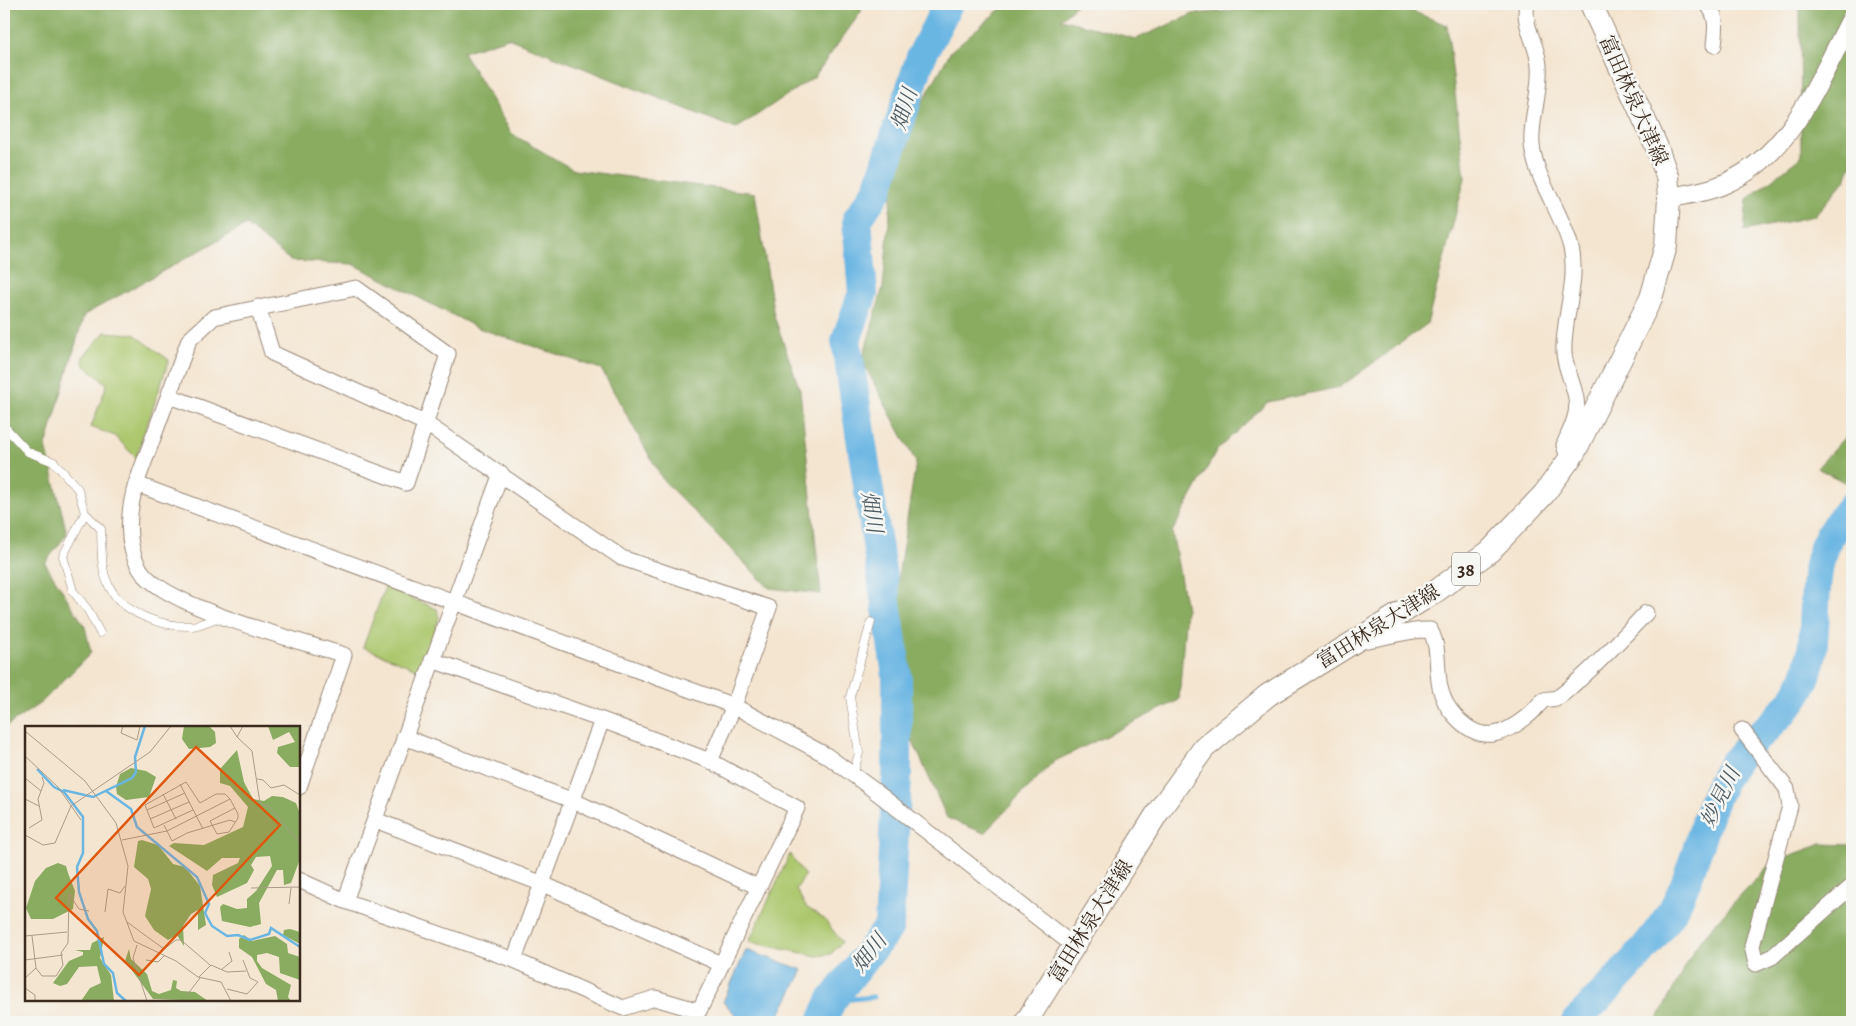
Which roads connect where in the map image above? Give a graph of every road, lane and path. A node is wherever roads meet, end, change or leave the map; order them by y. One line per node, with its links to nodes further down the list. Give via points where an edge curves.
1 (1527, 4): 11 (street, via 1526,19 1540,68 1532,145 1536,163 1571,248 1573,264 1564,353 1576,402 1576,413 1564,445)
2 (1591, 4): 6 (main road, 富田林泉大津線 / 38, via 1656,145 1667,176)
3 (1707, 4): 5 (street, via 1717,25)
4 (1852, 18): 6 (street, via 1780,145 1748,172 1723,185)
5 (1714, 44)
6 (1669, 198): 11 (main road, 富田林泉大津線 / 38, via 1666,246 1651,298)
7 (258, 307): 8 (street, via 214,317 189,340); 9 (street, via 272,353); 9 (street, via 356,288 448,354)
8 (169, 396): 9 (street, via 406,483); 13 (street)
9 (425, 423): 12 (street)
10 (4, 426): 14 (lane, via 28,452 54,462 78,489)
11 (1569, 460): 20 (main road, 富田林泉大津線 / 38, via 1544,494 1490,551 1435,592)
12 (501, 473): 15 (street); 22 (street, via 622,558 768,608)
13 (136, 484): 15 (street); 17 (street, via 129,508 132,550 140,569 153,586 190,605)
14 (85, 513): 17 (lane, via 101,529 102,563 109,586 132,612 173,625 194,626); 19 (lane, via 63,556 73,591)
15 (454, 602): 21 (street); 22 (street)
16 (1646, 613): 20 (street, via 1612,651 1557,698 1544,700 1514,727 1486,736 1455,716 1445,701 1438,682 1435,638 1430,630)
17 (222, 616): 28 (street, via 344,655)
18 (871, 622): 27 (lane, via 850,696 859,754)
19 (100, 633)
20 (1354, 642): 36 (main road, 富田林泉大津線 / 38, via 1268,695 1204,748 1158,812)
21 (432, 660): 23 (street); 25 (street)
22 (734, 706): 26 (street); 27 (street, via 826,755)
23 (602, 720): 26 (street); 29 (street)
24 (1742, 730): 33 (street, via 1787,789 1790,806 1752,946 1756,964 1772,957)
25 (404, 737): 29 (street); 30 (street)
26 (710, 761): 34 (street, via 797,808)
27 (853, 775): 36 (street)
28 (300, 784)
29 (574, 801): 32 (street); 34 (street)
30 (375, 820): 32 (street); 35 (street)
31 (300, 880): 35 (street)
32 (543, 884): 37 (street); 38 (street)
33 (1852, 886)
34 (758, 887): 38 (street)
35 (346, 901): 37 (street)
36 (1074, 946): 39 (main road, 富田林泉大津線 / 38)
37 (514, 960): 38 (street, via 623,1008 655,998 699,1011)
38 (721, 964)
39 (1026, 1022)

